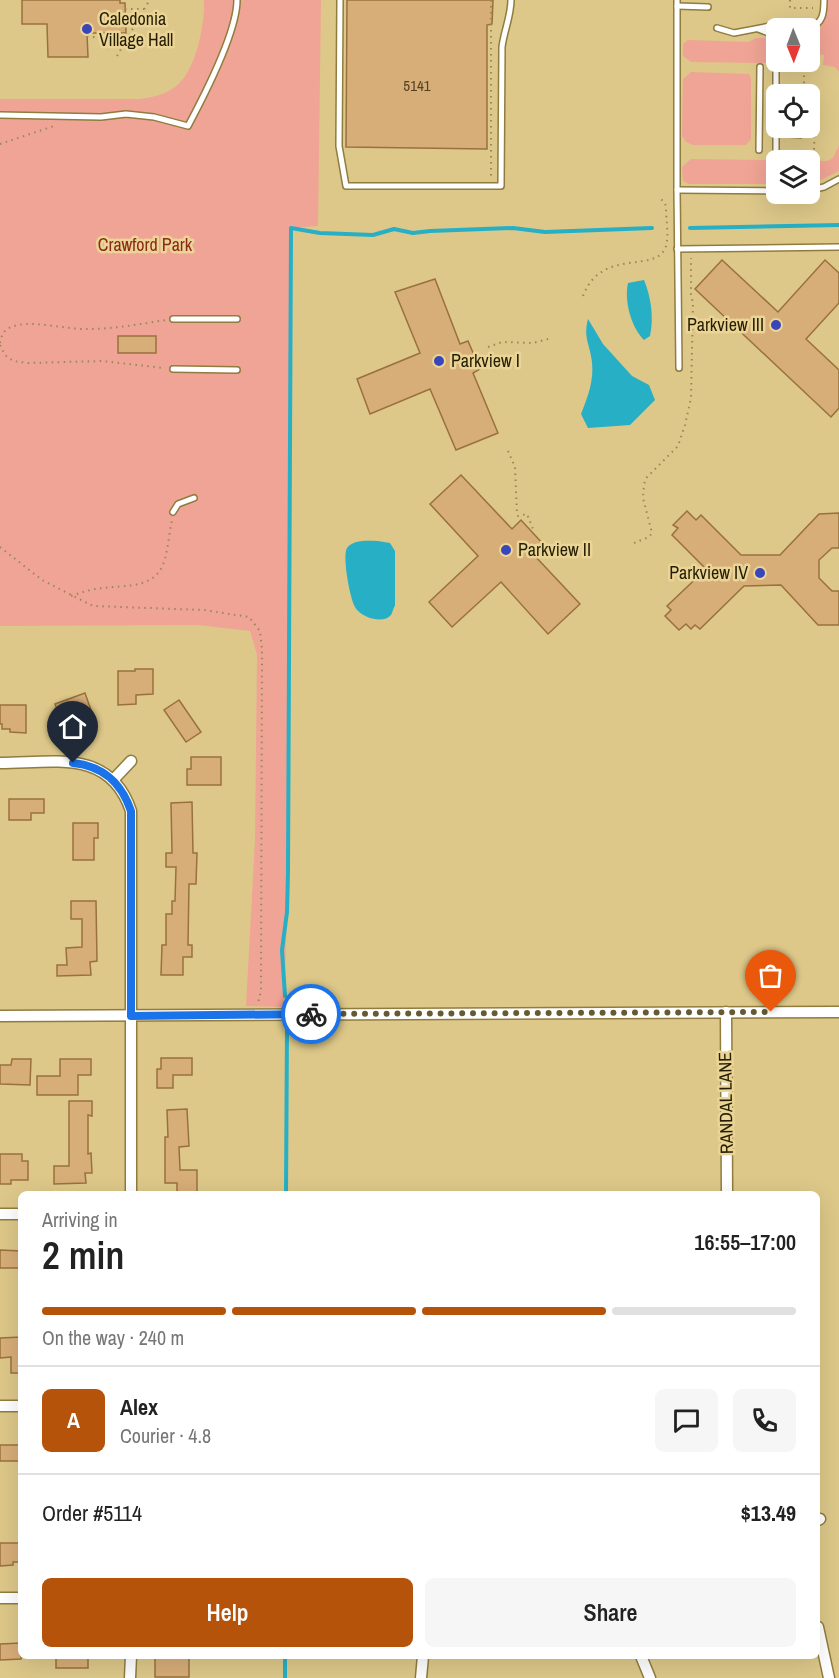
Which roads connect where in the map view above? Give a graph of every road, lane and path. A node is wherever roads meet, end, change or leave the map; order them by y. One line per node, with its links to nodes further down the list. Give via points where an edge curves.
1 (237, 0): 23 (lane, via 234,23 188,126 126,114)
2 (340, 0): 31 (lane, via 339,146 346,186)
3 (490, 0): 31 (path)
4 (511, 0): 31 (lane, via 502,47 501,186)
5 (790, 0): 10 (path, via 790,8)
6 (824, 0): 13 (lane)
7 (149, 2): 12 (path)
8 (677, 3): 9 (lane); 33 (lane)
9 (708, 7)
10 (813, 8)
11 (125, 9): 12 (path)
12 (144, 9): 19 (path)
13 (820, 22)
14 (766, 27): 16 (lane)
15 (717, 28): 16 (lane, via 734,33)
16 (758, 29): 17 (lane)
17 (766, 32)
18 (87, 36): 19 (path)
19 (127, 38): 20 (path)
20 (117, 56)
21 (760, 67): 27 (lane)
22 (776, 72): 28 (lane)
23 (0, 115)
24 (58, 125): 26 (path)
25 (814, 138): 29 (path)
26 (0, 144)
27 (759, 150)
28 (776, 150)
29 (814, 150)
30 (839, 179): 32 (lane)
31 (491, 186)
32 (820, 188)
33 (676, 190): 34 (lane); 37 (lane)
34 (766, 191)
35 (661, 199): 39 (path, via 666,208 666,245 661,253 653,259 604,270)
36 (839, 247): 38 (lane)
37 (677, 249): 38 (lane); 45 (lane)
38 (691, 249): 52 (path, via 691,398 686,425 678,446 647,477 643,498 652,533)
39 (583, 296)
40 (173, 319): 41 (lane); 43 (path, via 92,329 22,325 8,328)
41 (237, 319)
42 (552, 338): 44 (path)
43 (0, 342): 46 (path, via 5,355 13,361 102,361)
44 (488, 346)
45 (679, 368)
46 (173, 369): 47 (lane)
47 (237, 370)
48 (508, 451): 51 (path, via 515,467 517,514 527,514)
49 (194, 498): 50 (lane, via 178,504)
50 (173, 512): 54 (path, via 163,564 155,576 144,584 94,589)
51 (532, 529)
52 (634, 543)
53 (0, 547): 54 (path, via 42,580)
54 (71, 596): 60 (path, via 93,606 204,610 249,617 260,631 261,991)
55 (131, 761): 57 (street)
56 (0, 763): 57 (street, via 86,764)
57 (114, 779): 62 (street, via 131,811)
58 (726, 1012): 59 (street); 60 (street); 64 (street, RANDAL LANE)
59 (839, 1012)
60 (256, 1015): 62 (street)
61 (0, 1016): 62 (street)
62 (131, 1016): 63 (street)
63 (131, 1191)
64 (727, 1191)
65 (0, 1214): 66 (street)
66 (18, 1214)
67 (0, 1406): 68 (street)
68 (18, 1406)
69 (0, 1598): 70 (street)
70 (18, 1598)
71 (820, 1636): 78 (street)
72 (131, 1659): 75 (street)
73 (423, 1659): 76 (street)
74 (642, 1659): 77 (street)
75 (130, 1678)
76 (421, 1678)
77 (651, 1678)
78 (829, 1678)

